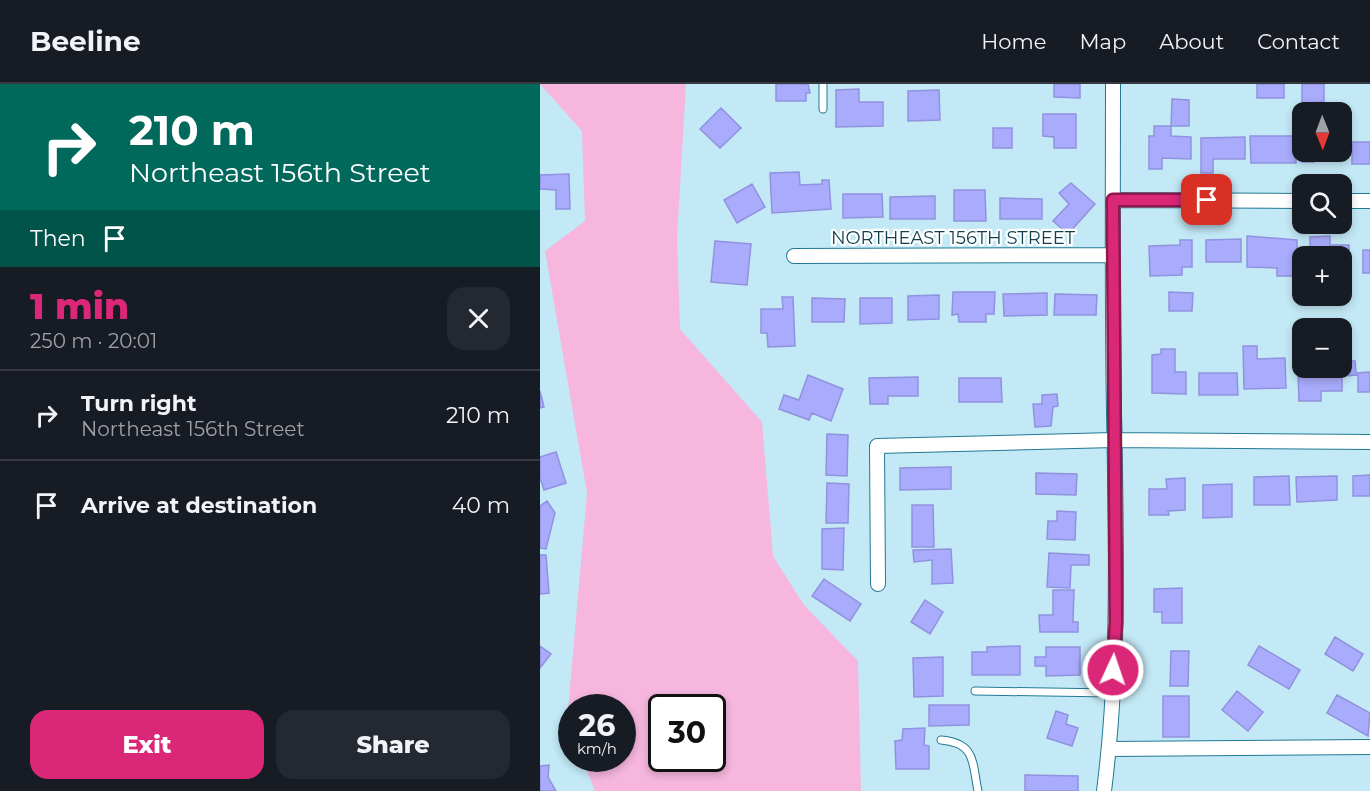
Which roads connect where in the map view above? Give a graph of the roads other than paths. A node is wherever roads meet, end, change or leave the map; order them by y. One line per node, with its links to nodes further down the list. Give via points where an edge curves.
1 (823, 84): 3 (lane)
2 (1113, 84): 4 (street)
3 (823, 110)
4 (1113, 200): 5 (street); 8 (street)
5 (1292, 201)
6 (1352, 201): 7 (street)
7 (1370, 201)
8 (1112, 255): 9 (street, NORTHEAST 156TH STREET); 10 (street)
9 (794, 256)
10 (1114, 440): 11 (street); 12 (street, via 877,446); 14 (street, via 1116,622)
11 (1370, 442)
12 (878, 584)
13 (975, 692): 14 (lane)
14 (1112, 693): 17 (street)
15 (941, 740): 18 (lane, via 958,741 969,750)
16 (1370, 747): 17 (street)
17 (1109, 749): 19 (street)
18 (978, 791)
19 (1104, 791)

